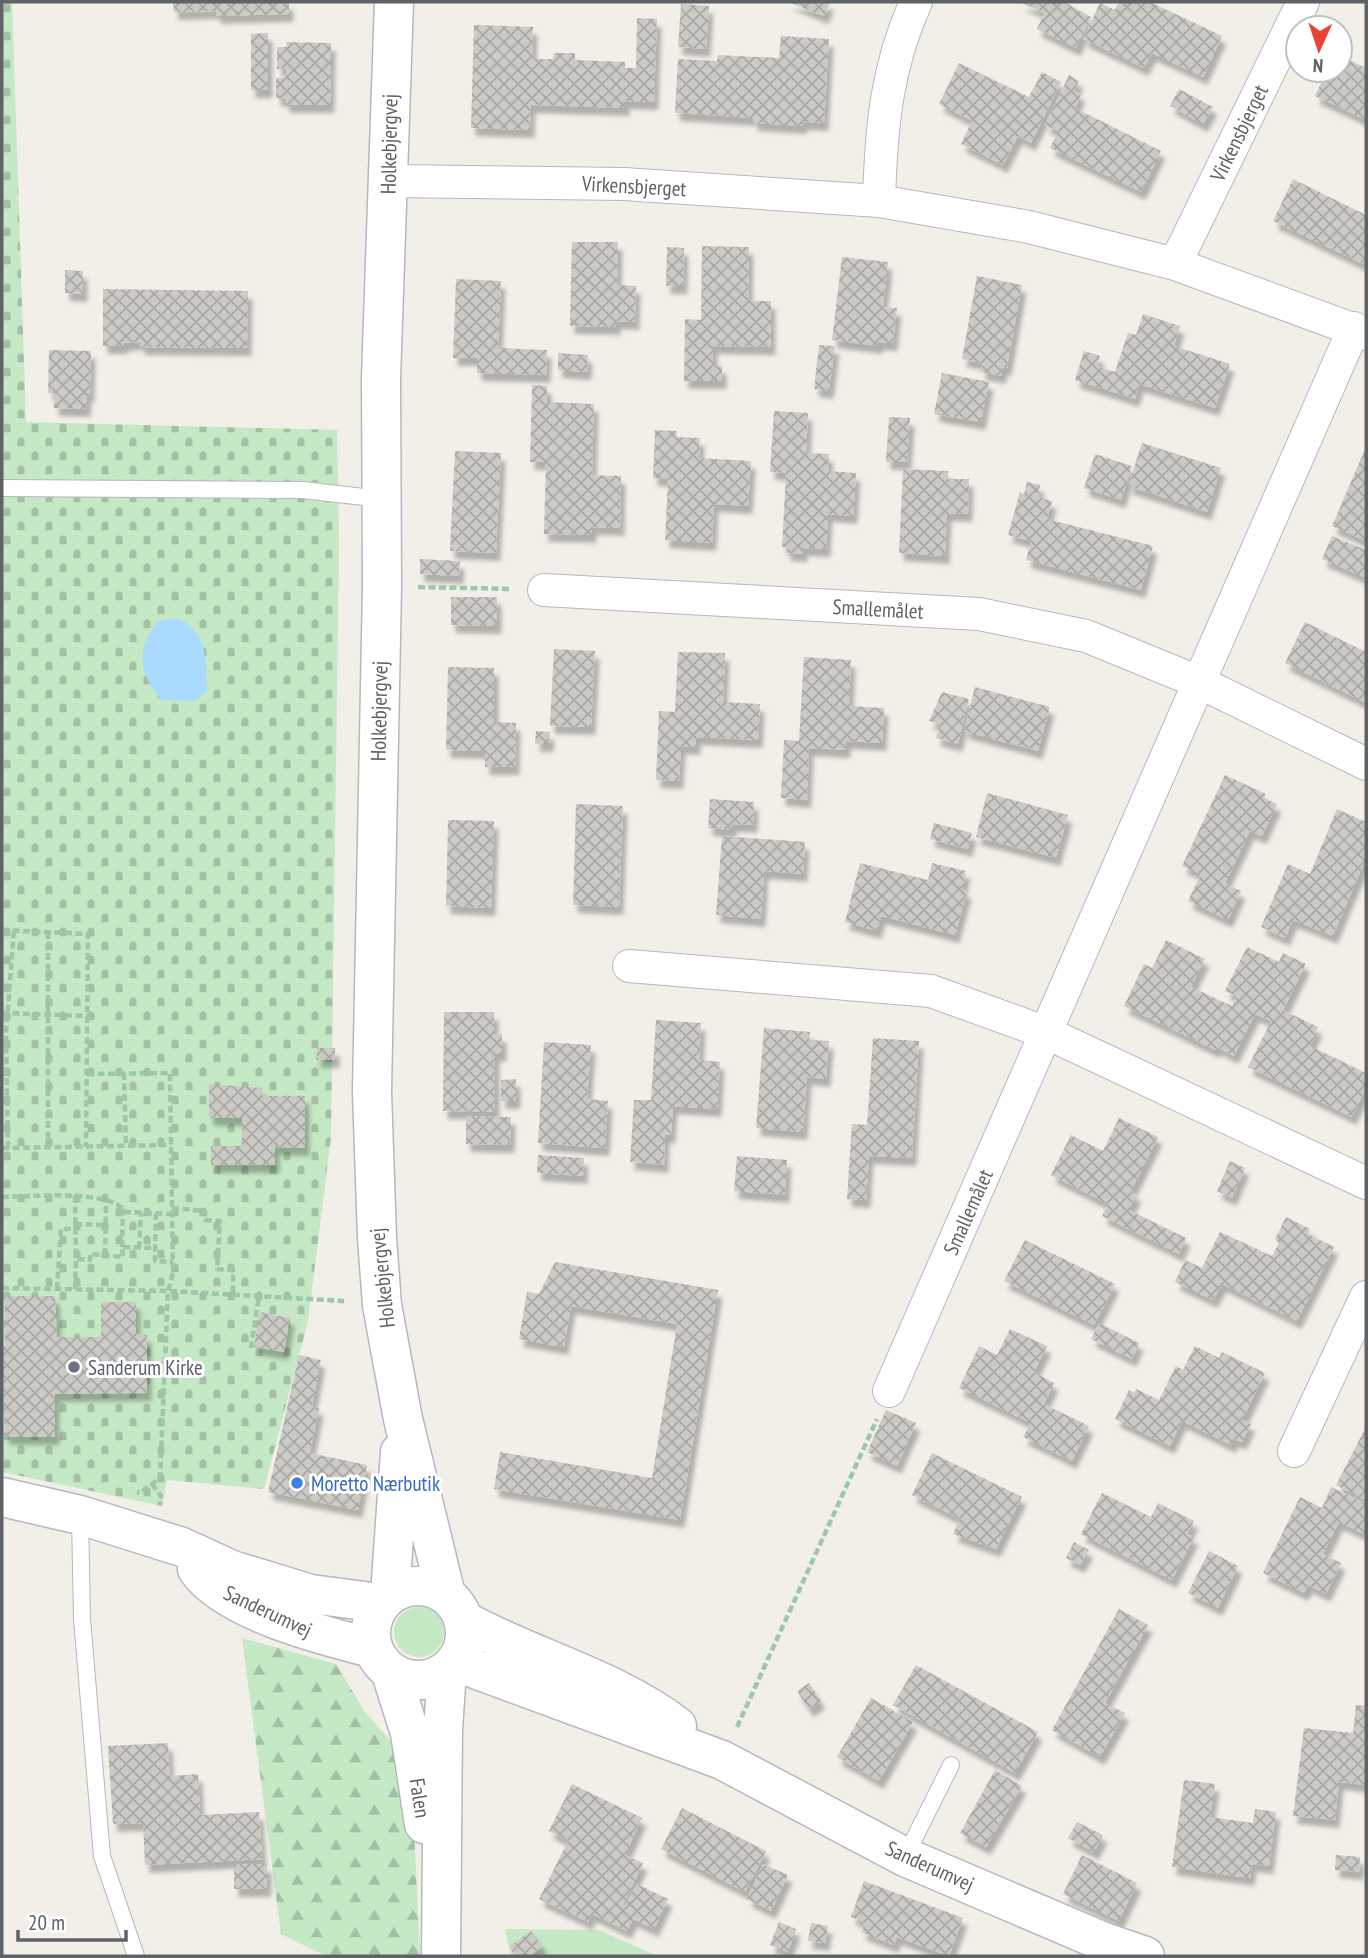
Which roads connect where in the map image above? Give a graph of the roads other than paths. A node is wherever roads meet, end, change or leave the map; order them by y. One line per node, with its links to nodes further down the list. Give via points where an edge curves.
1 (394, 2): 4 (street, Holkebjergvej)
2 (916, 2): 5 (street, via 888,82)
3 (1303, 2): 6 (street, Virkensbjerget)
4 (388, 181): 5 (street, Virkensbjerget, via 624,184); 9 (street, Holkebjergvej)
5 (878, 201): 6 (street, Virkensbjerget, via 1029,227)
6 (1175, 264): 7 (street, Virkensbjerget)
7 (1360, 331): 11 (street, Smallemålet)
8 (2, 488): 9 (lane, via 303,491)
9 (381, 499): 18 (street, Holkebjergvej, via 372,1092 382,1305)
10 (544, 590): 11 (street, Smallemålet, via 979,614 1086,636)
11 (1201, 682): 12 (street, Smallemålet); 14 (street, Smallemålet)
12 (1366, 764)
13 (629, 966): 14 (street, via 931,991)
14 (1047, 1033): 15 (street); 17 (street, Smallemålet)
15 (1366, 1183)
16 (1366, 1297): 19 (street)
17 (890, 1391)
18 (403, 1419): 23 (street, Holkebjergvej); 24 (street, Holkebjergvej)
19 (1294, 1451)
20 (2, 1497): 21 (street, Sanderumvej)
21 (80, 1515): 22 (street, Sanderumvej); 31 (lane, via 82,1619 102,1856)
22 (182, 1547): 23 (street, Sanderumvej, via 232,1570 311,1594); 25 (street, Sanderumvej, via 204,1580 251,1608)
23 (385, 1599): 24 (street, via 416,1586); 25 (street, via 370,1632)
24 (455, 1607): 26 (street, via 465,1636); 27 (street, Sanderumvej, via 658,1712)
25 (382, 1661): 26 (street, via 406,1680 421,1681); 30 (street, Falen, via 410,1734)
26 (452, 1666): 27 (street, Sanderumvej); 30 (street, Falen)
27 (722, 1760): 29 (street, Sanderumvej)
28 (951, 1765): 29 (lane)
29 (905, 1857): 32 (street, Sanderumvej)
30 (441, 1941)
31 (136, 1956)
32 (1144, 1956)

